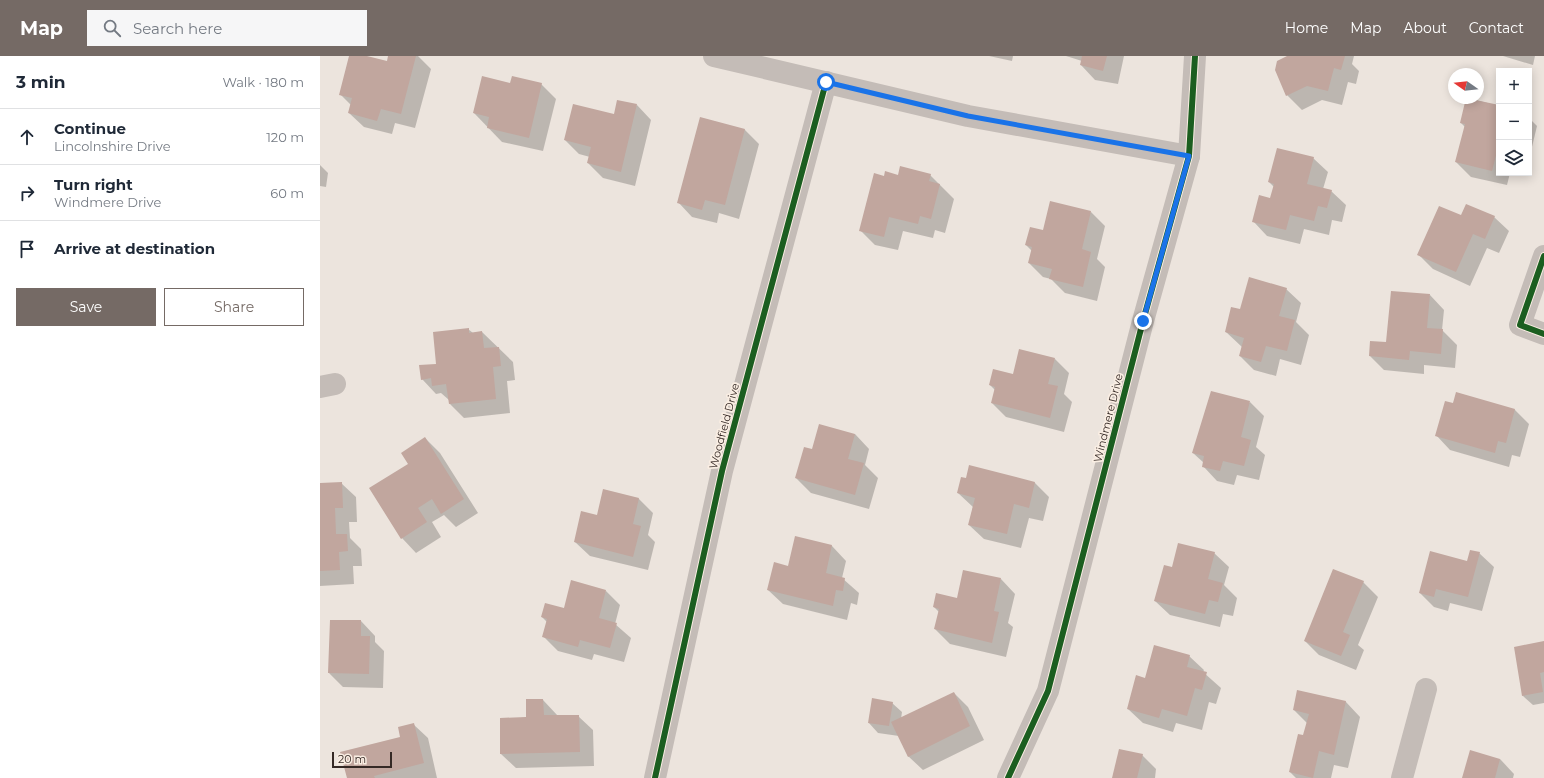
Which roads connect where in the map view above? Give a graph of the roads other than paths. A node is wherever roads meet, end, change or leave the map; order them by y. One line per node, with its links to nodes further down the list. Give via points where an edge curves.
1 (714, 56): 3 (street)
2 (1195, 56): 4 (street, Windmere Drive)
3 (826, 82): 4 (street, via 968,116); 8 (street, Woodfield Drive, via 722,471)
4 (1189, 156): 9 (street, Windmere Drive, via 1141,329 1048,690)
5 (1544, 256): 6 (street, via 1520,325)
6 (1544, 334)
7 (1426, 689): 10 (street)
8 (655, 778)
9 (1008, 778)
10 (1402, 778)

